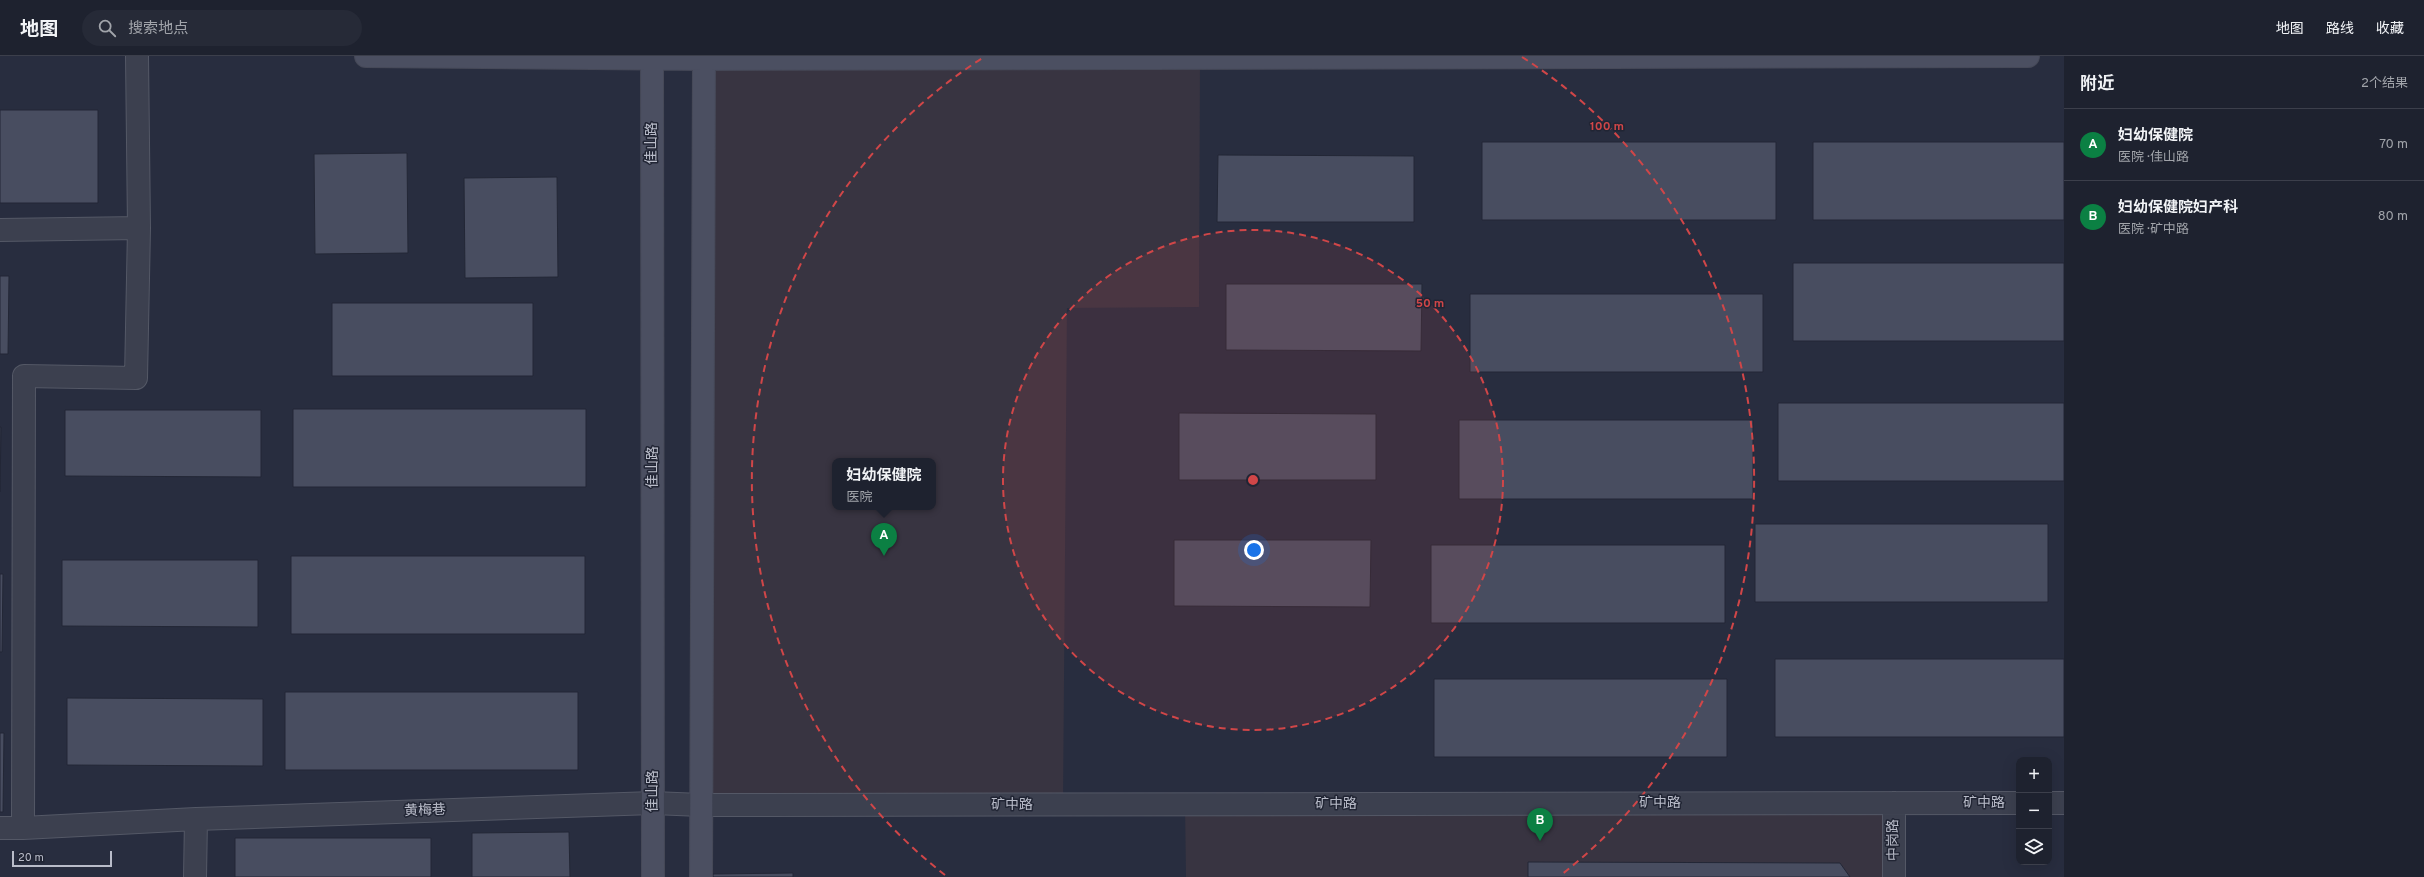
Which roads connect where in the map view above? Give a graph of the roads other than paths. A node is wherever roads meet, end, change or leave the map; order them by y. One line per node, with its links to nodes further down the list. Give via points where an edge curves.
1 (137, 56): 6 (street)
2 (366, 56): 4 (main road)
3 (2028, 56): 5 (main road)
4 (652, 57): 5 (main road); 8 (main road, 佳山路)
5 (704, 59): 13 (main road)
6 (139, 228): 7 (street); 16 (street, via 136,378 24,376)
7 (0, 230)
8 (654, 803): 13 (street, 矿中路); 14 (street, 黄梅巷); 18 (main road, 佳山路)
9 (1894, 803): 10 (street, 矿中路); 13 (street, 矿中路); 20 (street, 中岗路)
10 (2016, 803)
11 (2052, 803): 12 (street)
12 (2064, 803)
13 (701, 805): 19 (main road)
14 (196, 819): 16 (street, 黄梅巷); 17 (street)
15 (0, 828): 16 (street)
16 (24, 828)
17 (196, 877)
18 (653, 877)
19 (701, 877)
20 (1894, 877)

